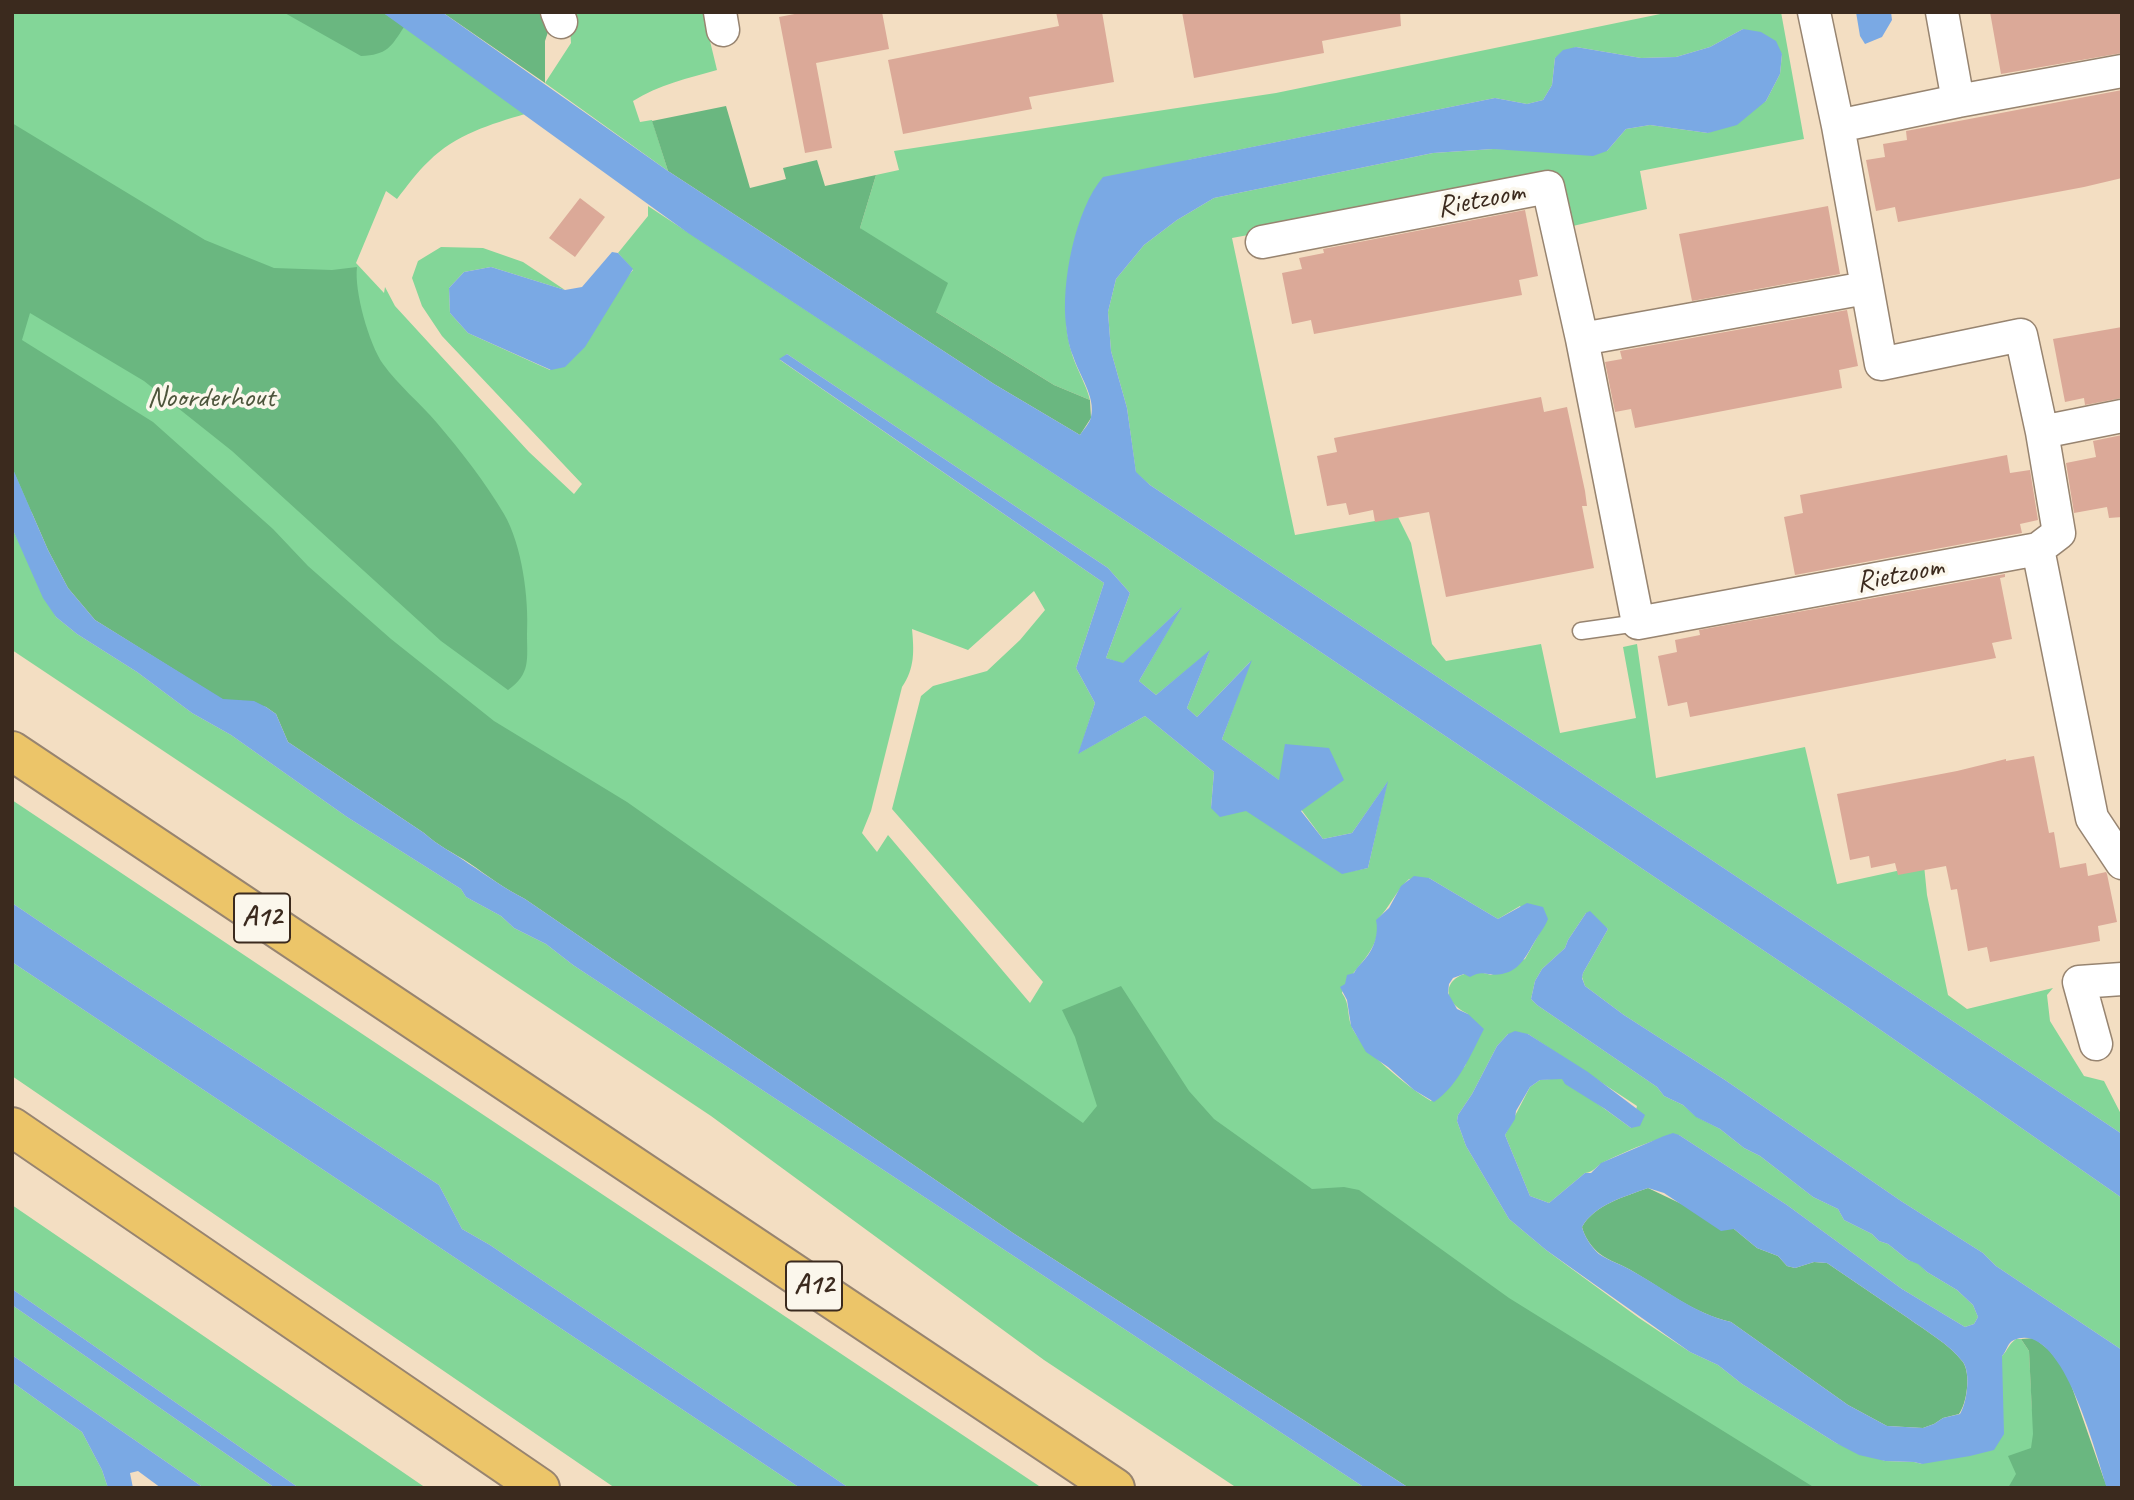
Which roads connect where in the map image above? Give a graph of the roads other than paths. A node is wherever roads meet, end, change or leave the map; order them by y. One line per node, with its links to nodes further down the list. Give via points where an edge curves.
1 (1814, 12): 5 (street)
2 (1942, 12): 4 (street)
3 (2122, 71): 4 (street)
4 (1958, 101): 5 (street)
5 (1838, 125): 7 (street)
6 (1262, 242): 8 (street, Rietzoom, via 1548,187)
7 (1866, 288): 8 (street); 10 (street, via 1881,364 2021,335)
8 (1582, 339): 12 (street, Rietzoom)
9 (2122, 416): 10 (street)
10 (2042, 432): 11 (street, via 2059,533)
11 (2038, 549): 12 (street, Rietzoom); 15 (street, via 2092,818)
12 (1638, 623): 13 (lane, Rietzoom)
13 (1581, 631)
14 (12, 751): 20 (highway, A12)
15 (2122, 863)
16 (2122, 979): 17 (street, via 2079,982)
17 (2096, 1044)
18 (12, 1127): 19 (highway)
19 (540, 1488)
20 (1115, 1488)

